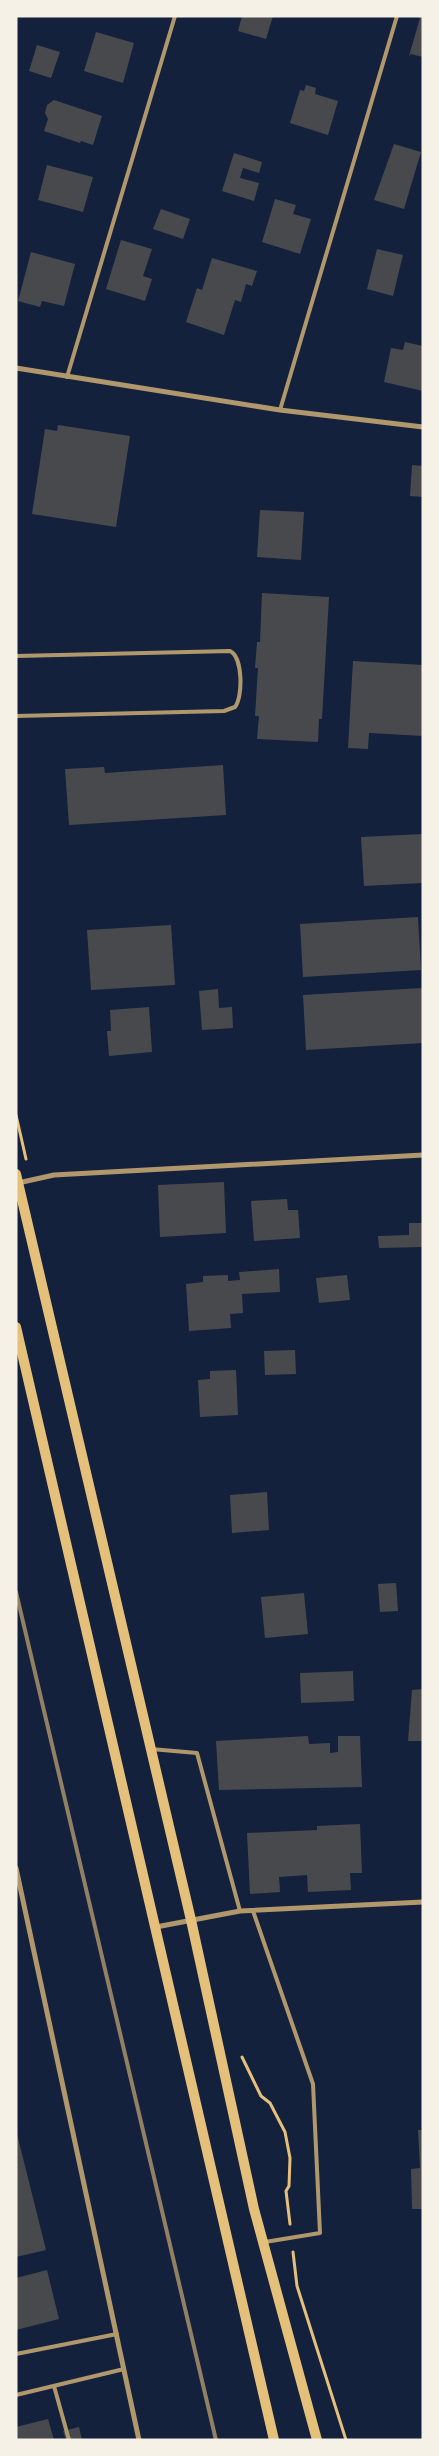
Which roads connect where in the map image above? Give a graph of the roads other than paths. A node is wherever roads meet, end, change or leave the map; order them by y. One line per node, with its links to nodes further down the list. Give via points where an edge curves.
1 (174, 16): 4 (lane)
2 (397, 16): 5 (lane)
3 (16, 368): 4 (street)
4 (67, 377): 5 (street)
5 (280, 410): 6 (street)
6 (423, 427)
7 (16, 656): 8 (lane, via 230,651 239,662 240,698 235,707 224,711)
8 (16, 716)
9 (423, 1155): 10 (street)
10 (17, 1178): 12 (main road)
11 (16, 1327): 18 (main road)
12 (150, 1749): 15 (lane, via 197,1753); 17 (main road)
13 (16, 1868): 20 (street)
14 (423, 1902): 16 (street)
15 (240, 1911): 16 (street); 17 (street)
16 (253, 1911): 19 (lane, via 313,2084 320,2233)
17 (191, 1920): 18 (street); 19 (main road)
18 (156, 1927): 27 (main road)
19 (263, 2242): 28 (main road)
20 (117, 2334): 21 (lane); 22 (street)
21 (16, 2354)
22 (124, 2369): 23 (lane); 26 (street)
23 (54, 2386): 24 (lane); 25 (lane)
24 (16, 2395)
25 (69, 2440)
26 (139, 2440)
27 (274, 2440)
28 (317, 2440)

